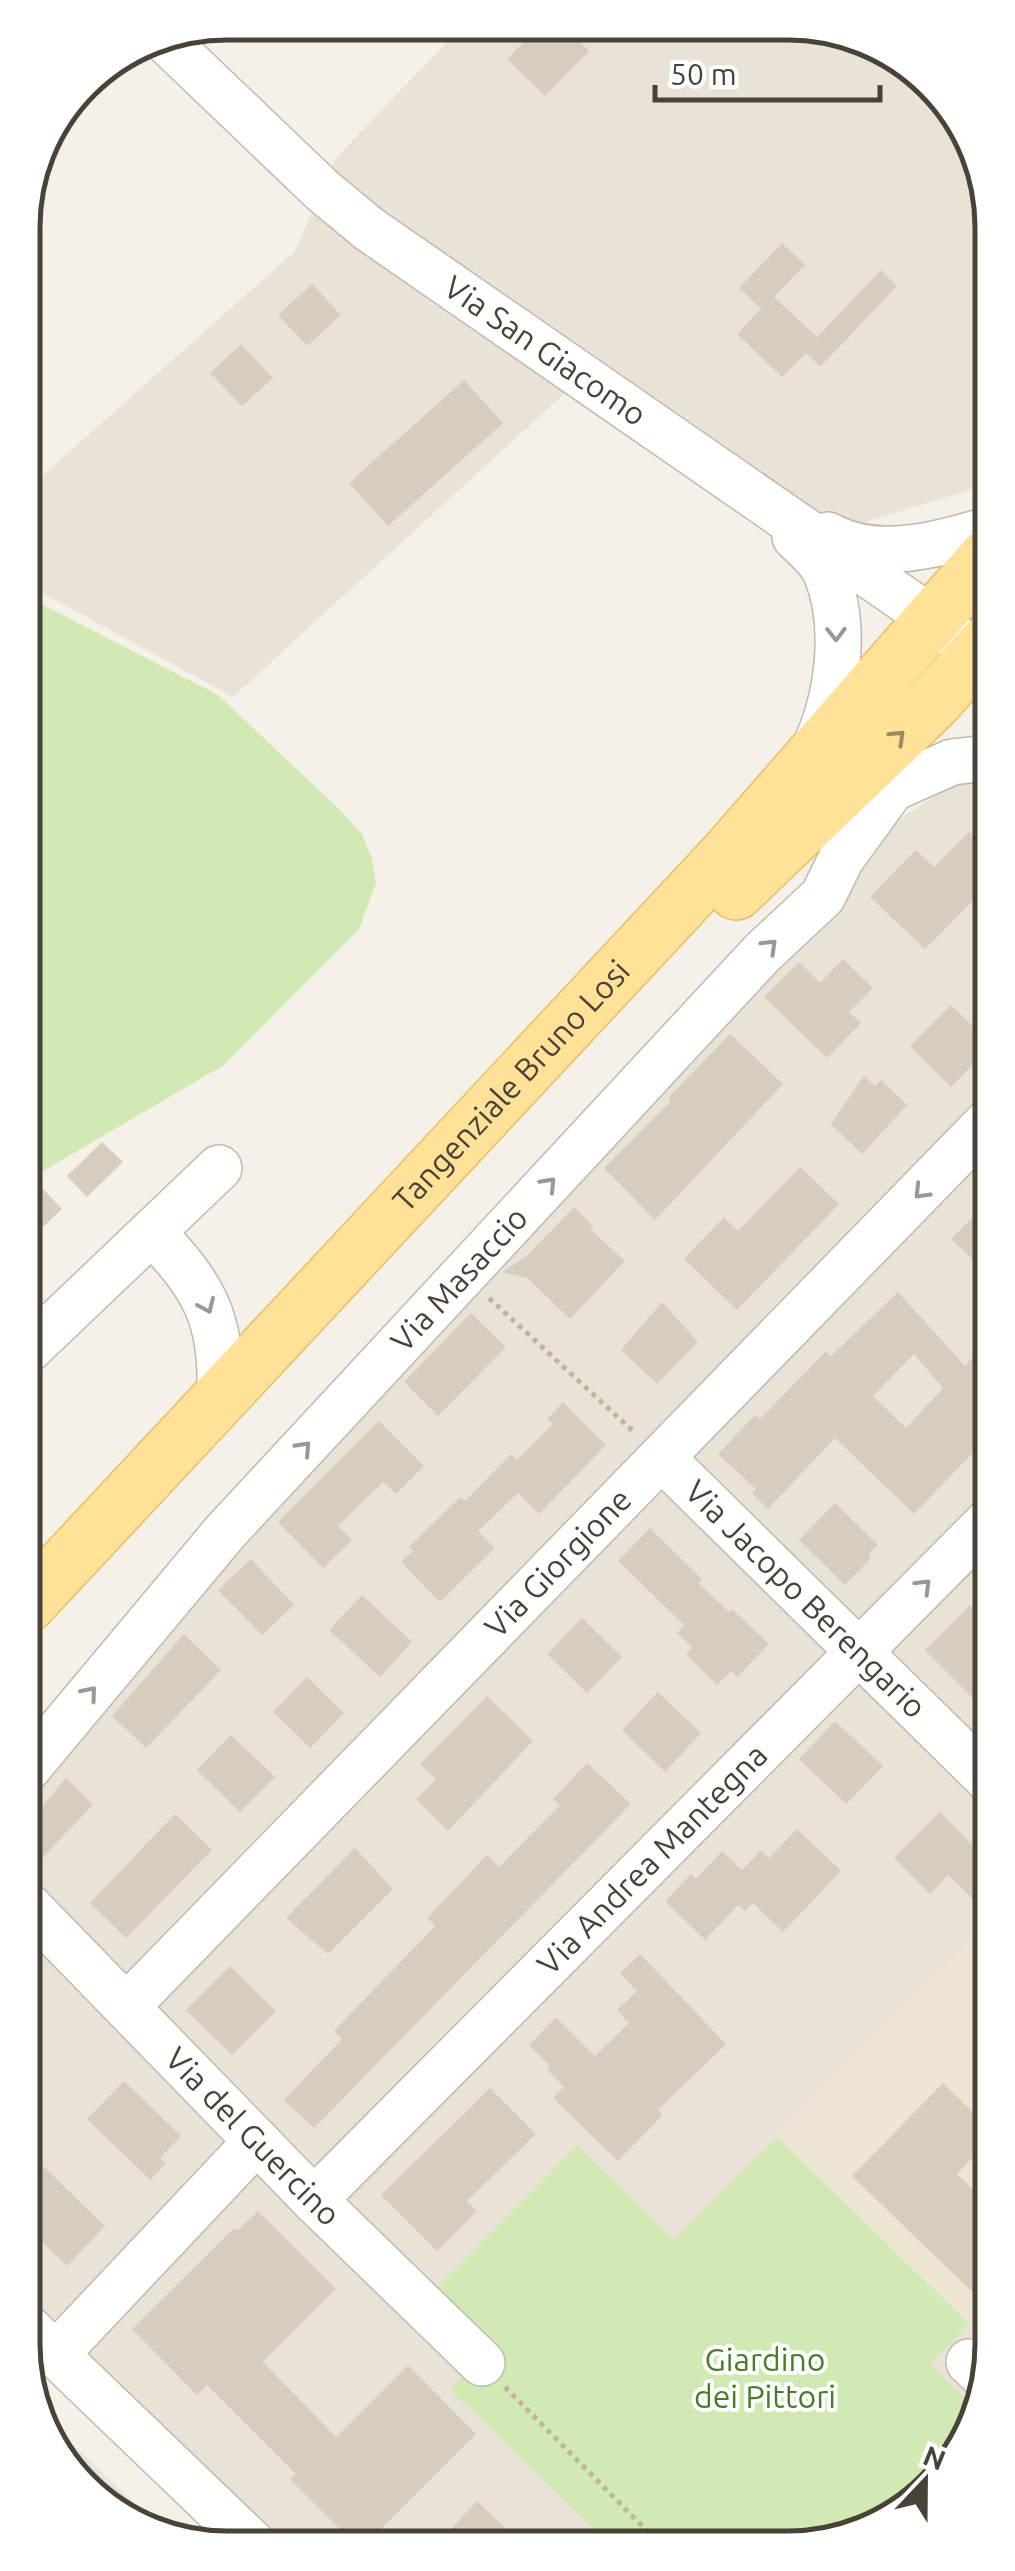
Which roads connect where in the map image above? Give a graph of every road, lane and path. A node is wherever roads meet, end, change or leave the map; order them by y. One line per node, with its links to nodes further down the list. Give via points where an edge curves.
1 (174, 48): 2 (street, Via San Giacomo, via 369,229)
2 (756, 496): 3 (street, via 840,542 883,550); 5 (street, Via San Giacomo); 6 (street, one-way to 6, via 826,569 834,604 834,683 827,722)
3 (975, 534)
4 (975, 609): 5 (main road, Tangenziale Bruno Losi)
5 (967, 643): 6 (main road, Tangenziale Bruno Losi); 9 (main road, Tangenziale Bruno Losi, one-way to 5, via 932,704)
6 (810, 757): 15 (main road, Tangenziale Bruno Losi)
7 (975, 759): 8 (street, via 916,776)
8 (889, 793): 9 (street); 13 (street, Via Masaccio, one-way to 8, via 762,953 823,896)
9 (813, 818): 19 (main road, Tangenziale Bruno Losi, via 746,880)
10 (975, 1135): 16 (street, Via Giorgione, one-way to 16)
11 (219, 1168): 12 (street)
12 (152, 1232): 14 (street); 15 (street, one-way to 15, via 204,1296 217,1329)
13 (465, 1275): 16 (path); 21 (street, Via Masaccio, one-way to 13, via 225,1532)
14 (40, 1339)
15 (220, 1396): 18 (main road, Tangenziale Bruno Losi)
16 (663, 1459): 20 (street, Via Jacopo Berengario); 24 (street, Via Giorgione)
17 (975, 1535): 20 (street, Via Andrea Mantegna, one-way to 17)
18 (40, 1591)
19 (40, 1622)
20 (858, 1651): 22 (street, Via Jacopo Berengario); 26 (street, Via Andrea Mantegna)
21 (40, 1754)
22 (975, 1766)
23 (40, 1918): 24 (street, Via del Guercino)
24 (127, 2006): 25 (street, Via del Guercino)
25 (257, 2141): 26 (street, Via del Guercino); 27 (street)
26 (314, 2200): 28 (street, Via del Guercino)
27 (42, 2342): 29 (street)
28 (482, 2363): 30 (path)
29 (240, 2531)
30 (648, 2531)

